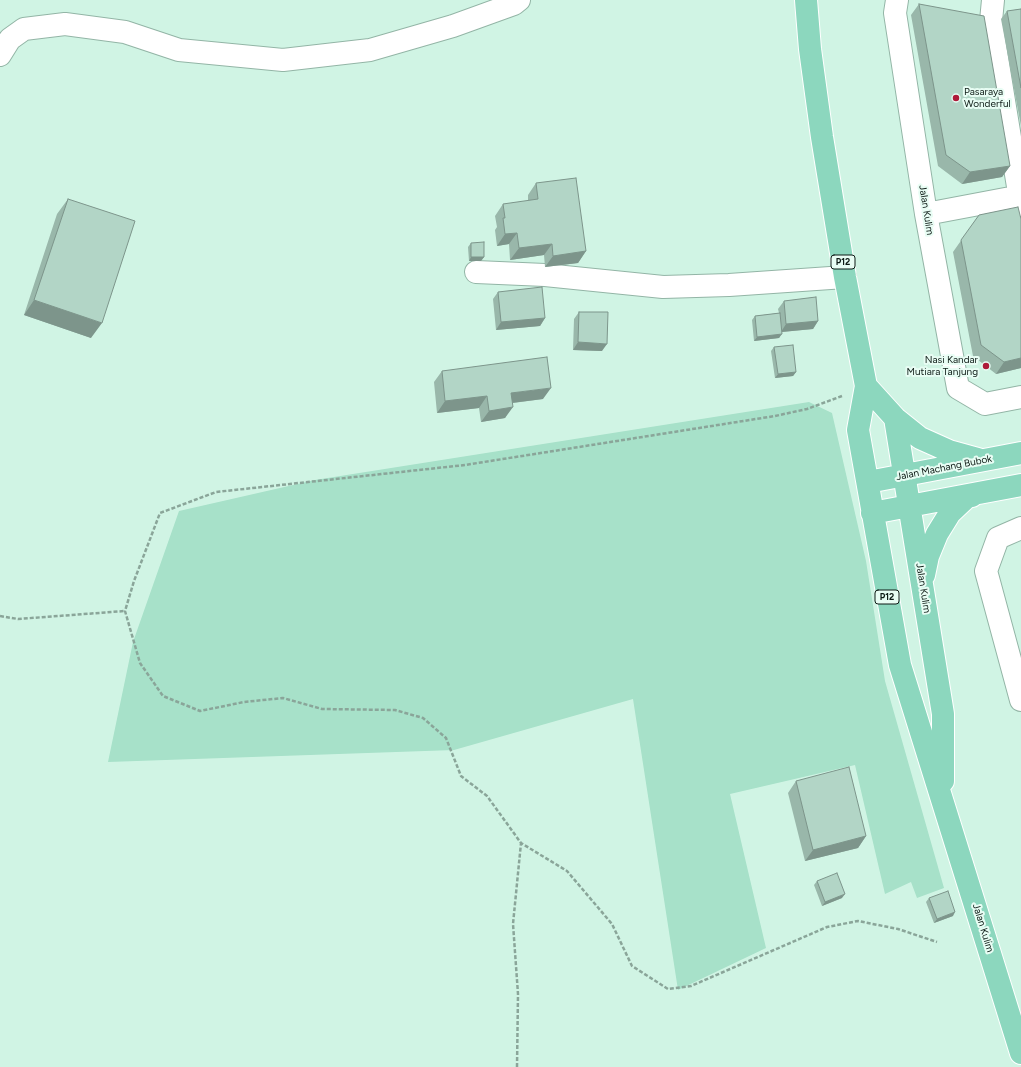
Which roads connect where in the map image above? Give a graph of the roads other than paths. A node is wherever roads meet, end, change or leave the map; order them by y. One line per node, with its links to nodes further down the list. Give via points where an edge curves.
1 (519, 0): 6 (street, via 453,26 370,50 283,60 179,50 125,32 65,24 24,29 10,40)
2 (806, 0): 10 (main road, Jalan Kulim / P12, via 822,137)
3 (896, 6): 5 (street); 8 (street, Jalan Kulim)
4 (986, 14): 7 (street)
5 (919, 15)
6 (0, 55)
7 (1020, 199): 8 (street)
8 (926, 214): 12 (street, Jalan Kulim, via 958,388 985,404)
9 (476, 272): 10 (street, via 545,274 664,287)
10 (845, 277): 11 (main road, Jalan Kulim / P12)
11 (866, 386): 13 (main road); 17 (main road, Jalan Kulim / P12, via 858,430)
12 (1021, 397)
13 (895, 418): 15 (main road, via 920,438 949,451); 16 (main road, Jalan Kulim / P12)
14 (1021, 453): 15 (main road, Jalan Machang Bubok)
15 (982, 460): 16 (main road, Jalan Machang Bubok)
16 (904, 476): 17 (main road, Jalan Machang Bubok); 20 (main road, Jalan Kulim / P12)
17 (868, 482): 21 (main road, Jalan Kulim / P12)
18 (1021, 485): 19 (main road)
19 (988, 492): 20 (main road); 23 (main road, via 967,497 950,513 936,534 928,556)
20 (910, 506): 21 (main road); 23 (main road, Jalan Kulim / P12)
21 (872, 513): 25 (main road, Jalan Kulim / P12, via 900,665)
22 (1021, 528): 24 (street, via 998,538 986,571)
23 (923, 583): 25 (main road, Jalan Kulim / P12, via 943,714)
24 (1021, 700)
25 (943, 802): 26 (main road, Jalan Kulim / P12)
26 (1021, 1053)

